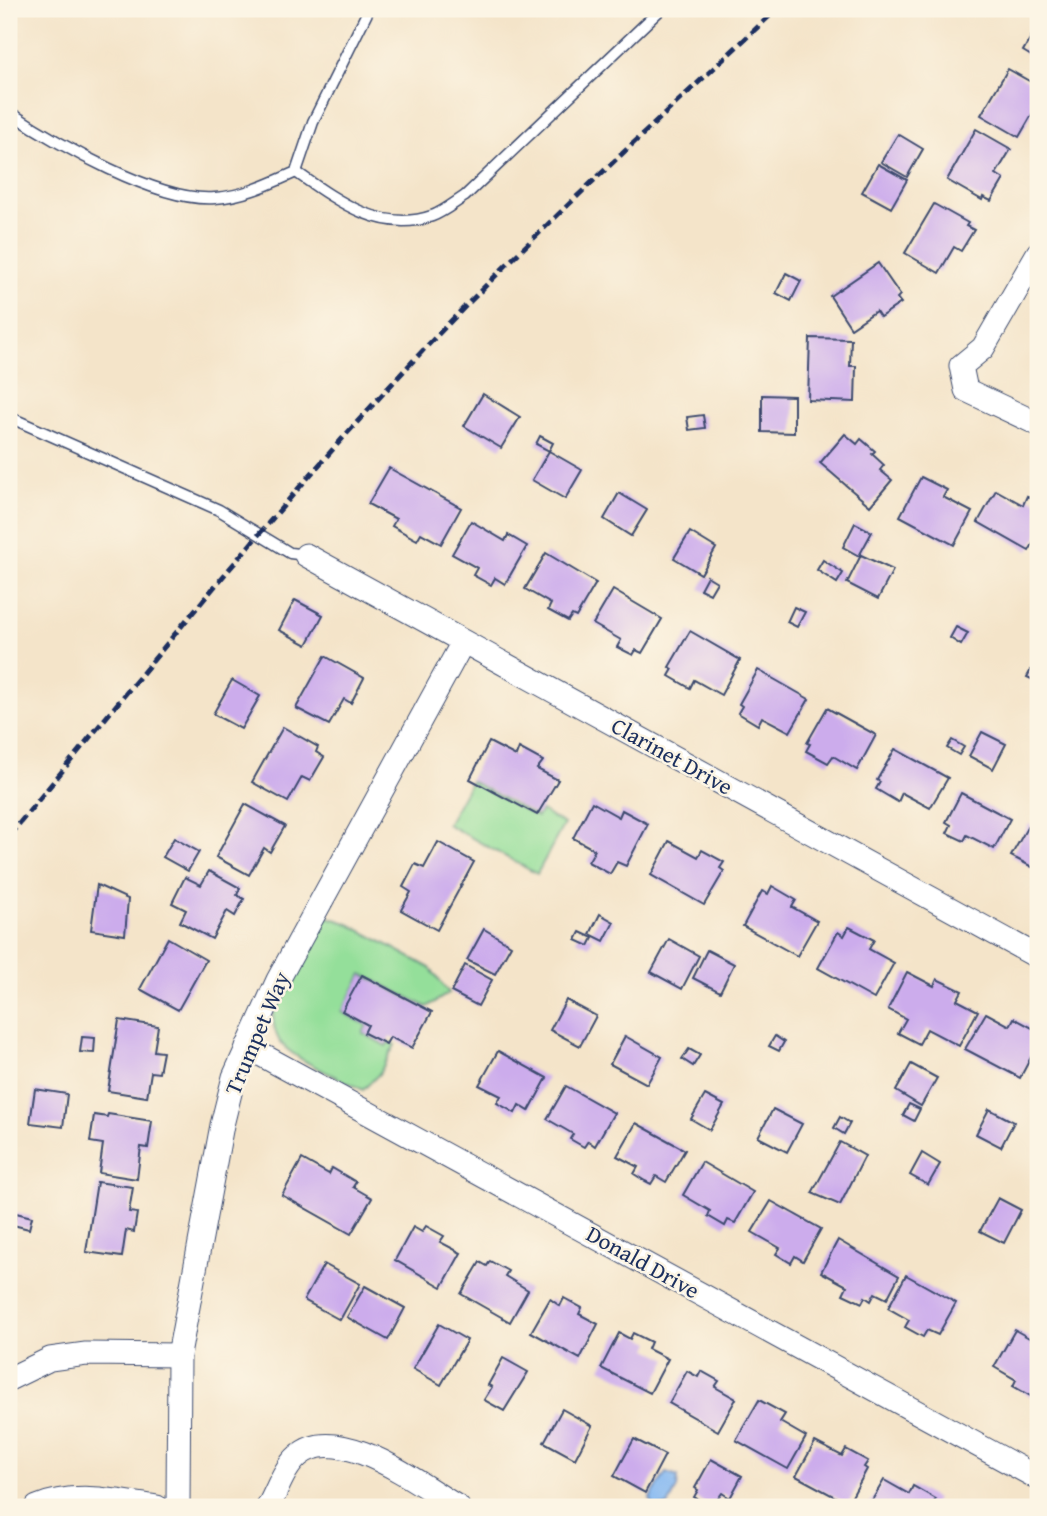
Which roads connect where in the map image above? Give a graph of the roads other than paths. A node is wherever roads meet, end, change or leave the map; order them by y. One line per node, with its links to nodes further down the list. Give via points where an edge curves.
1 (369, 9): 4 (lane, via 313,122)
2 (661, 9): 4 (lane, via 465,196 435,215 414,221 363,214)
3 (9, 112): 4 (lane, via 112,170 190,198 247,194)
4 (296, 172)
5 (1038, 253): 7 (street, via 983,348 961,366 966,390)
6 (9, 417): 8 (lane, via 219,510 290,553)
7 (1038, 424)
8 (306, 555): 9 (street, Clarinet Drive)
9 (463, 642): 10 (street, Clarinet Drive); 11 (street, Trumpet Way, via 278,979)
10 (1038, 957)
11 (247, 1047): 12 (street, Trumpet Way, via 222,1125); 14 (street, Donald Drive)
12 (180, 1355): 13 (street, via 86,1354 50,1359); 17 (street, Trumpet Way)
13 (9, 1379)
14 (1038, 1478)
15 (37, 1507): 16 (street, via 50,1501 103,1498)
16 (157, 1507)
17 (178, 1507)
18 (268, 1507): 19 (street, via 297,1457 312,1446 329,1444 366,1454)
19 (458, 1507)

